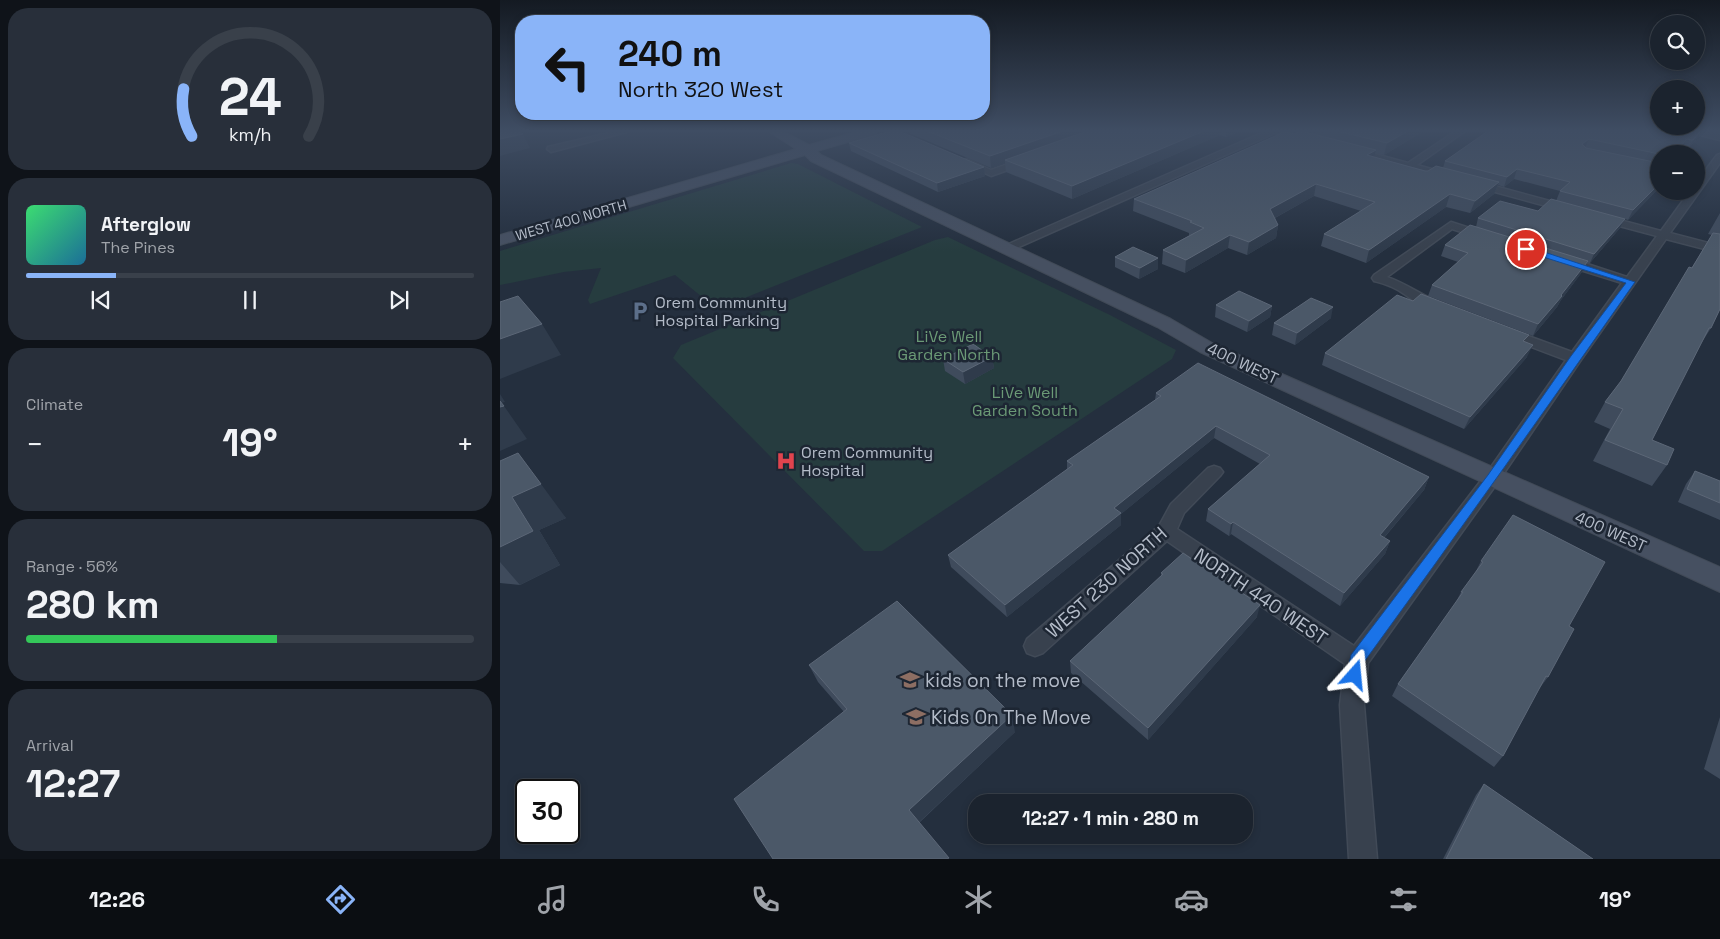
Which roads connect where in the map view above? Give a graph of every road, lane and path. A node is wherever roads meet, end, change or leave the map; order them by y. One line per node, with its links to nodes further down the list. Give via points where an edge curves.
1 (736, 171): 7 (main road, WEST 400 NORTH)
2 (843, 171): 9 (main road, 400 WEST)
3 (1182, 171): 9 (street)
4 (1428, 171): 6 (street)
5 (1688, 200): 6 (street)
6 (1664, 235): 10 (street); 12 (street)
7 (500, 240)
8 (1498, 240): 13 (street, via 1450,225 1378,278 1401,286 1427,304)
9 (1006, 249): 17 (main road, 400 WEST, via 1164,323 1207,348)
10 (1720, 250)
11 (1555, 258): 12 (street)
12 (1631, 282): 15 (street)
13 (1454, 314)
14 (1498, 330): 15 (street)
15 (1575, 358): 17 (street)
16 (1214, 472): 18 (street, WEST 230 NORTH, via 1177,509)
17 (1492, 478): 19 (main road, 400 WEST); 21 (street)
18 (1166, 531): 20 (street, WEST 230 NORTH); 21 (street, NORTH 440 WEST)
19 (1720, 580)
20 (1035, 646)
21 (1357, 660): 22 (street, via 1352,705)
22 (1363, 859)

